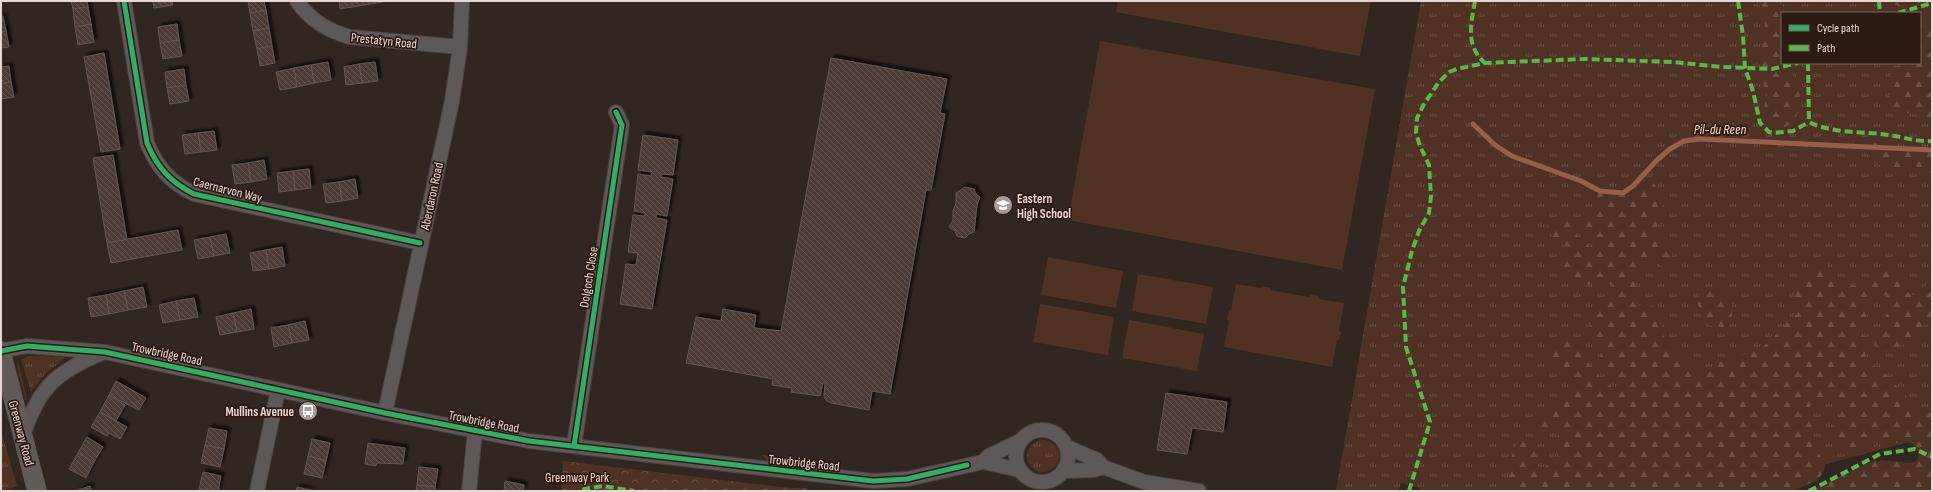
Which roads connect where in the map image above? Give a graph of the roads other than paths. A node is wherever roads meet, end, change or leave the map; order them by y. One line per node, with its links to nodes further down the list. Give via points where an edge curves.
1 (124, 1): 6 (street, Caernarvon Way, via 147,143 165,175 194,194)
2 (297, 1): 4 (street, Prestatyn Road, via 303,10 335,33 350,37)
3 (462, 1): 4 (street, Aberdaron Road)
4 (460, 47): 6 (street, Aberdaron Road, via 452,101)
5 (616, 112): 14 (street, Dolgoch Close, via 622,126)
6 (420, 243): 10 (street, Aberdaron Road)
7 (1, 351): 8 (street, Trowbridge Road, via 27,346); 12 (street, Greenway Road)
8 (105, 352): 9 (street, Trowbridge Road); 12 (street, via 76,364 48,385 29,417)
9 (278, 390): 10 (street, Trowbridge Road); 22 (street)
10 (385, 413): 11 (street, Trowbridge Road)
11 (475, 430): 14 (street, Trowbridge Road); 23 (street)
12 (23, 435): 21 (street, Greenway Road)
13 (1020, 442): 15 (street, Trowbridge Road, via 1026,435 1041,430 1057,434); 16 (street, Trowbridge Road, via 989,456); 18 (street, via 1016,464)
14 (574, 446): 16 (street, Trowbridge Road, via 873,481 907,479)
15 (1067, 448): 17 (street, Trowbridge Road, via 1096,460); 19 (street, via 1067,464)
16 (983, 462): 18 (street, Trowbridge Road)
17 (1103, 467): 19 (street, Trowbridge Road, via 1094,470); 24 (street, Trowbridge Road, via 1144,482)
18 (1020, 470): 20 (street, Trowbridge Road)
19 (1064, 471): 20 (street, Trowbridge Road)
20 (1042, 487)
21 (37, 491)
22 (257, 491)
23 (469, 491)
24 (1199, 491)

